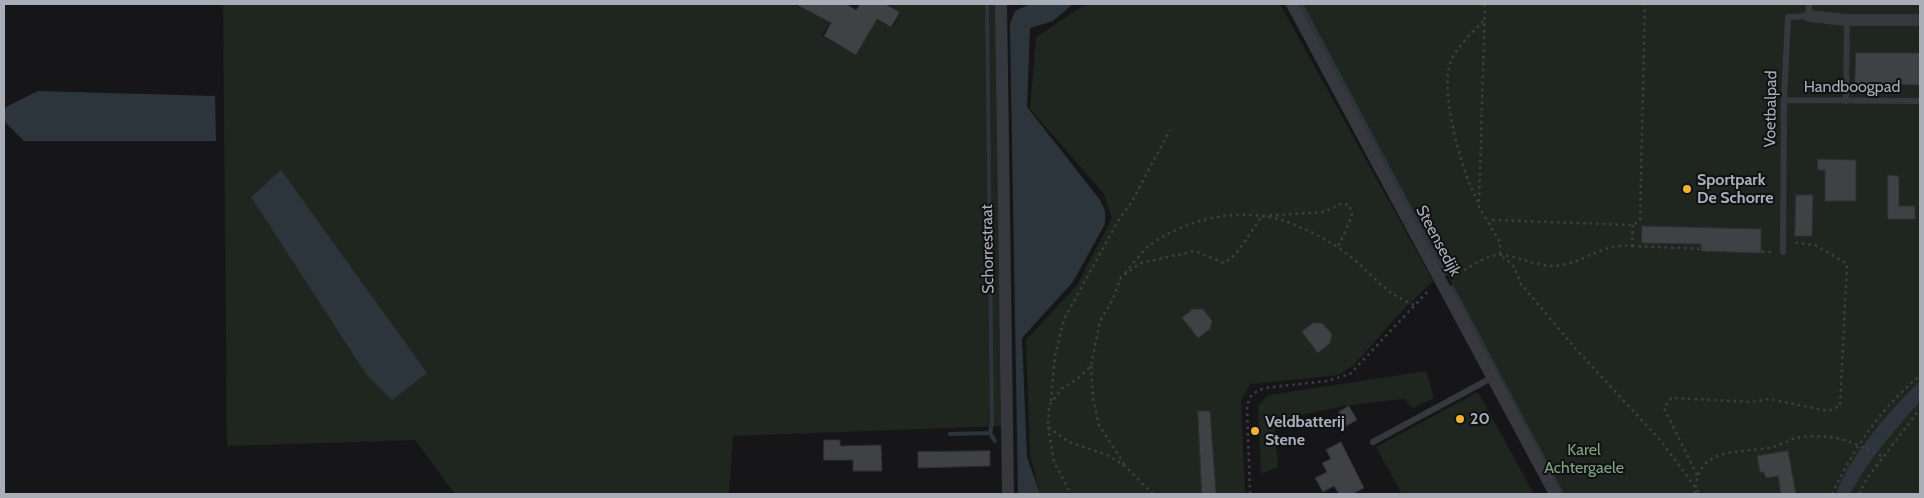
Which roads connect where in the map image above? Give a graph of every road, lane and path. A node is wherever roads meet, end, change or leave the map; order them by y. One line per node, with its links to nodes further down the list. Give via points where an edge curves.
1 (1001, 4): 37 (street, Schorrestraat)
2 (1292, 4): 23 (street, Steensedijk)
3 (1485, 4): 6 (path)
4 (1645, 4): 16 (path, via 1640,220)
5 (1808, 10): 7 (street); 9 (lane, Voetbalpad, via 1788,17)
6 (1484, 20): 13 (path); 13 (path, via 1454,55 1449,68 1450,102 1462,167)
7 (1847, 20): 8 (street); 10 (lane)
8 (1920, 20)
9 (1784, 100): 10 (lane, Handboogpad); 17 (lane, Voetbalpad)
10 (1846, 101): 11 (lane, Handboogpad)
11 (1920, 101)
12 (1170, 130): 28 (path, via 1064,319 1055,356)
13 (1479, 202): 15 (path)
14 (1262, 216): 19 (path, via 1314,233); 19 (path, via 1324,212 1347,204 1352,216); 22 (path, via 1211,218 1177,230 1149,245); 22 (path, via 1228,261 1217,261 1195,251 1141,263)
15 (1489, 225): 16 (path, via 1491,220); 21 (path, via 1500,242)
16 (1633, 225): 18 (path)
17 (1783, 240): 20 (lane, Voetbalpad); 35 (path, via 1815,245 1847,264 1840,406 1828,411 1769,399 1752,402 1671,398 1664,408)
18 (1632, 246): 20 (path); 21 (path, via 1597,250 1565,265 1551,267)
19 (1338, 247): 24 (path, via 1358,262 1381,288)
20 (1783, 252)
21 (1500, 254): 23 (path); 36 (path, via 1513,265 1521,284 1536,302 1661,441)
22 (1121, 277): 25 (path, via 1100,321)
23 (1441, 280): 24 (path); 27 (street, Steensedijk)
24 (1415, 305): 40 (path, via 1350,374 1327,381 1264,388 1252,394 1247,405)
25 (1090, 366): 28 (path, via 1062,388); 34 (path, via 1099,425)
26 (1920, 376): 32 (path, via 1880,417)
27 (1493, 377): 31 (lane); 41 (street, Steensedijk)
28 (1051, 403): 30 (path)
29 (1920, 409): 33 (path)
30 (1048, 427): 34 (path, via 1069,442); 38 (path, via 1054,462)
31 (1373, 442)
32 (1859, 445): 33 (path); 35 (path, via 1830,437 1796,438 1773,447 1715,456); 44 (path, via 1846,463)
33 (1884, 457): 45 (path)
34 (1125, 466): 39 (path)
35 (1697, 475): 36 (path)
36 (1695, 486): 42 (path); 43 (path)
37 (1008, 494)
38 (1071, 494)
39 (1153, 494)
40 (1250, 494)
41 (1555, 494)
42 (1694, 494)
43 (1700, 494)
44 (1832, 494)
45 (1859, 494)

